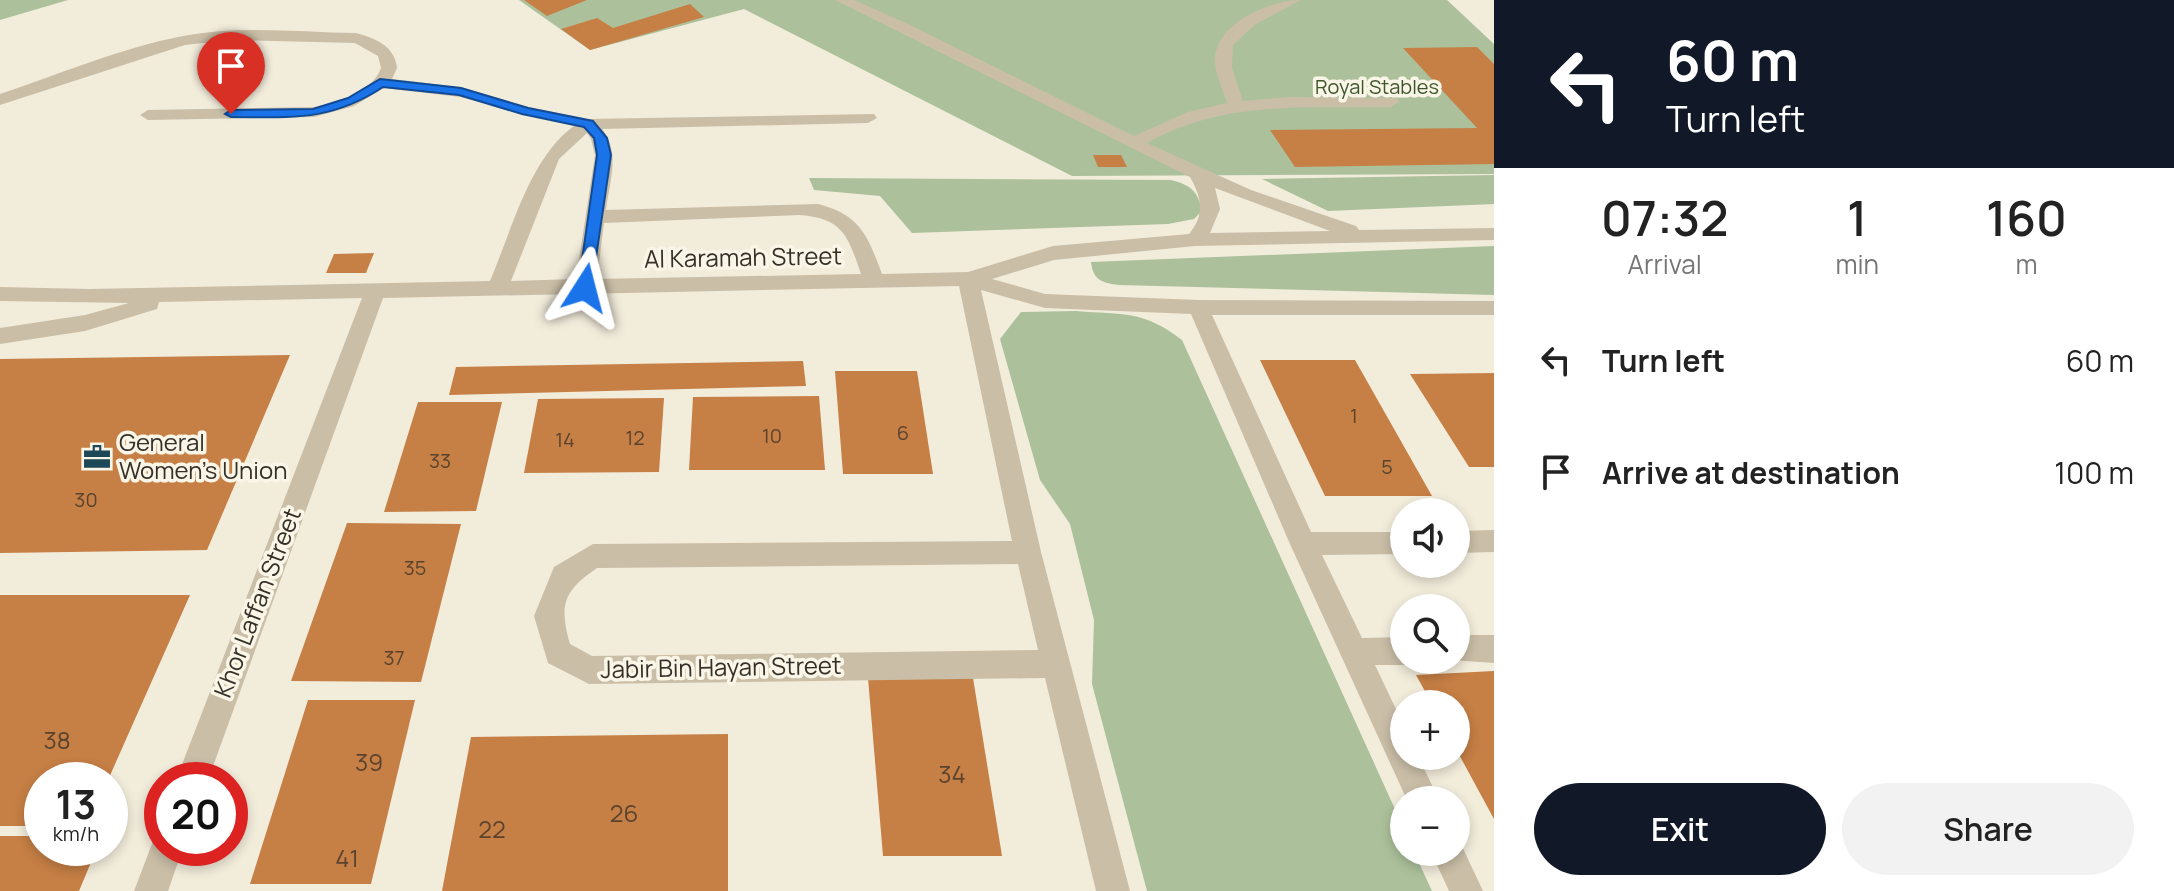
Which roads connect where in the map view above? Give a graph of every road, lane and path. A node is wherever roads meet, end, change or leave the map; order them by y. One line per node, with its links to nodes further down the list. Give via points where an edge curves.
1 (842, 0): 10 (street)
2 (1294, 0): 6 (street, via 1238,29 1225,45 1224,64)
3 (380, 83): 4 (street, via 389,58 368,41 229,35 161,45); 7 (street, via 353,101 314,112); 9 (street, via 461,92)
4 (0, 100)
5 (1391, 102): 6 (street)
6 (1236, 105): 10 (street, via 1189,115)
7 (148, 115)
8 (868, 118): 9 (street)
9 (588, 124): 12 (street, via 600,138 604,155); 19 (street, via 551,158)
10 (1134, 143): 11 (street)
11 (1198, 175): 14 (street, via 1290,212); 15 (street, via 1212,210)
12 (596, 217): 17 (street, via 826,211 855,230); 18 (street)
13 (1494, 234): 14 (street, Al Karamah Street)
14 (1379, 237): 15 (street, Al Karamah Street)
15 (1195, 240): 16 (street, Al Karamah Street, via 1053,253)
16 (968, 279): 17 (street, Al Karamah Street); 23 (street, Al Karamah Street, via 1045,301); 30 (street)
17 (874, 281): 18 (street, Al Karamah Street)
18 (585, 288): 19 (street, Al Karamah Street)
19 (497, 290): 20 (street, Al Karamah Street)
20 (375, 291): 22 (street, Al Karamah Street); 36 (street, Khor Laffan Street)
21 (0, 294): 22 (street)
22 (179, 295): 25 (street, via 85,323)
23 (1198, 307): 24 (street, Al Karamah Street); 29 (street)
24 (1494, 308)
25 (0, 336)
26 (1494, 541): 27 (street)
27 (1470, 542)
28 (1390, 543): 29 (street)
29 (1303, 544): 34 (street)
30 (1028, 552): 35 (street); 35 (street, Jabir Bin Hayan Street, via 593,556 563,576 548,616 558,653 589,670)
31 (1470, 649): 32 (street)
32 (1494, 649)
33 (1390, 651): 34 (street)
34 (1354, 652): 37 (street)
35 (1056, 664): 41 (street)
36 (199, 762)
37 (1416, 786)
38 (160, 866): 40 (street)
39 (1454, 866): 42 (street)
40 (151, 891)
41 (1113, 891)
42 (1466, 891)

